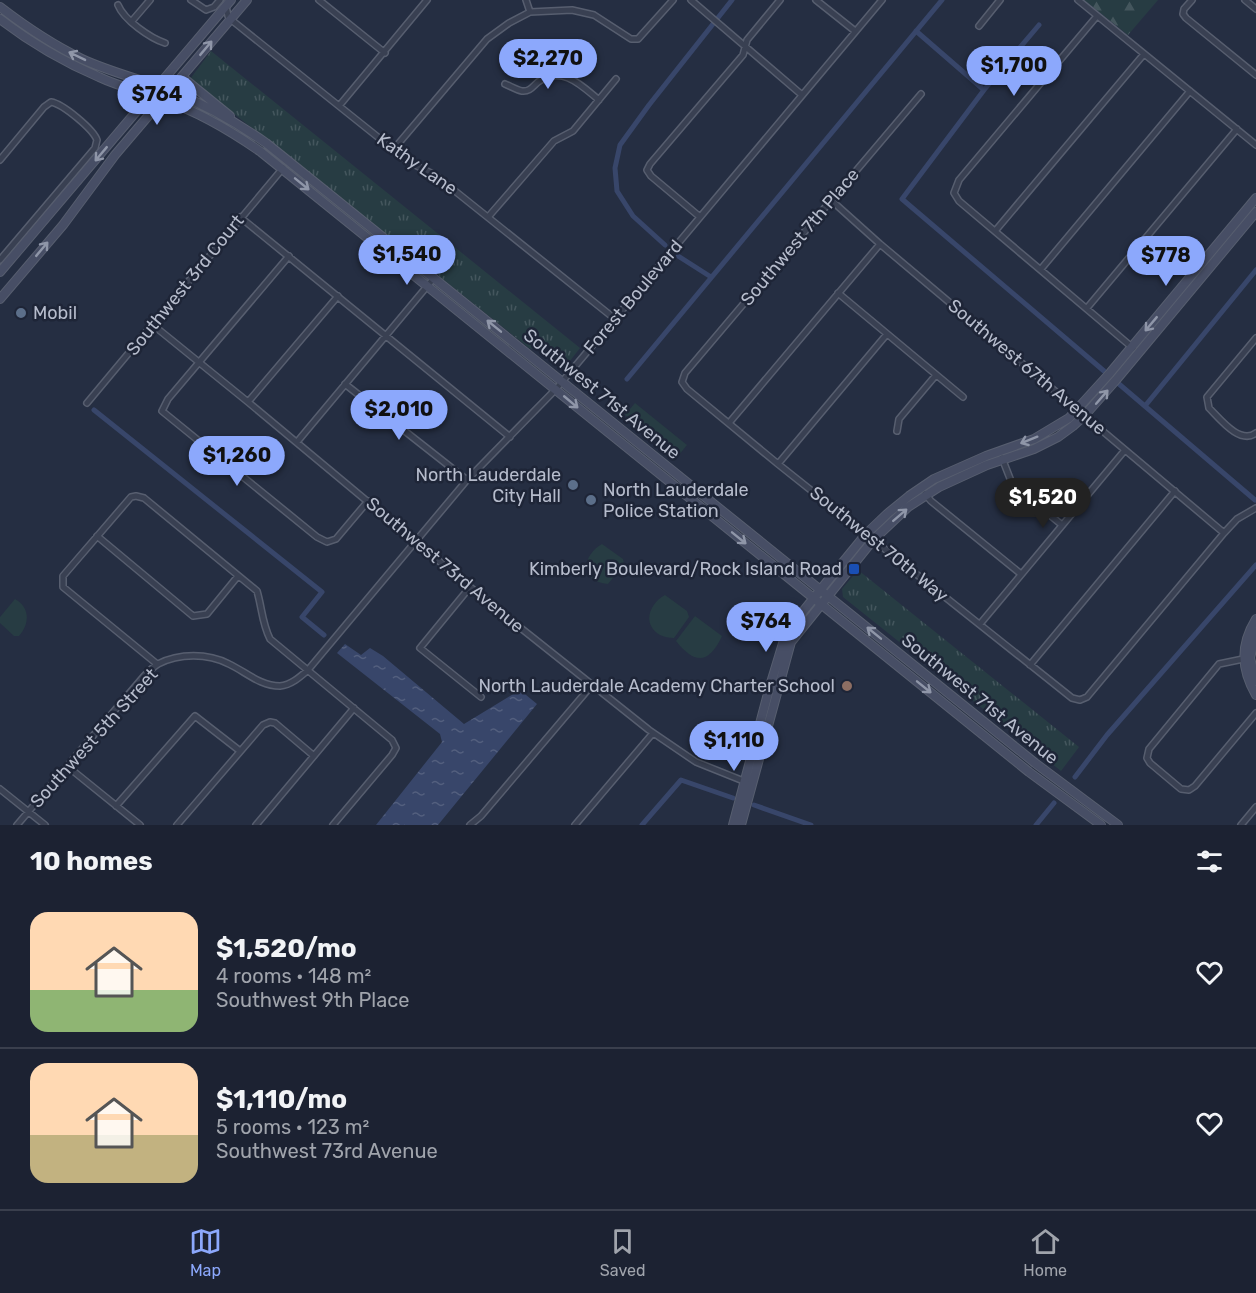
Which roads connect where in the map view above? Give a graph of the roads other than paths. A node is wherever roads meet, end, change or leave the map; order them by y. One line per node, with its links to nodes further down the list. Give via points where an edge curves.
1 (150, 0): 25 (street)
2 (191, 0): 16 (street, via 206,10)
3 (247, 0): 24 (main road)
4 (319, 0): 30 (street)
5 (427, 0): 30 (street)
6 (526, 0): 20 (street)
7 (672, 0): 20 (street, via 638,39 594,15 572,10)
8 (691, 0): 29 (street)
9 (780, 0): 29 (street, via 747,40)
10 (816, 0): 27 (street)
11 (882, 0): 27 (street, Forest Boulevard)
12 (1000, 0): 26 (street)
13 (1078, 0): 21 (street)
14 (1192, 0): 32 (street, via 1183,14)
15 (1245, 0): 19 (street)
16 (226, 2): 23 (main road); 24 (street)
17 (117, 5): 25 (street)
18 (0, 7): 36 (main road, Southwest 71st Avenue, one-way to 18, via 82,59)
19 (1256, 9)
20 (530, 12): 50 (street, via 487,39)
21 (1097, 16): 31 (street); 59 (street, via 959,180 954,193 959,201)
22 (2, 20): 41 (main road, Southwest 71st Avenue, via 66,62)
23 (215, 20): 24 (street); 36 (main road)
24 (231, 20): 33 (main road, one-way to 24); 44 (street, Kathy Lane)
25 (132, 21): 28 (street)
26 (979, 26)
27 (855, 31): 40 (street, Forest Boulevard)
28 (165, 43)
29 (746, 48): 40 (street); 58 (street, via 647,170)
30 (385, 52): 44 (street)
31 (1144, 54): 38 (street); 59 (street)
32 (1256, 75)
33 (182, 77): 37 (main road); 45 (main road)
34 (616, 79): 43 (street)
35 (505, 84): 43 (street, via 523,91 551,76 562,75 575,80)
36 (159, 86): 37 (main road, Southwest 71st Avenue); 41 (main road)
37 (171, 91): 42 (main road); 45 (main road, Southwest 71st Avenue)
38 (1190, 91): 46 (street); 65 (street)
39 (921, 94): 54 (street, Southwest 7th Place)
40 (802, 95): 58 (street, Forest Boulevard)
41 (151, 96): 42 (main road, Southwest 71st Avenue); 66 (main road, one-way to 66)
42 (163, 99): 48 (main road, Southwest 71st Avenue); 70 (main road, one-way to 42, via 63,225)
43 (599, 100): 56 (street, via 573,130 554,141)
44 (339, 106): 50 (street, Kathy Lane)
45 (242, 127): 47 (main road, Southwest 71st Avenue)
46 (1237, 129): 49 (street); 72 (street)
47 (266, 143): 48 (main road); 67 (main road, Southwest 71st Avenue)
48 (250, 144): 52 (main road, Southwest 71st Avenue)
49 (1256, 145)
50 (393, 150): 56 (street, Kathy Lane, via 435,175)
51 (0, 160): 64 (street, via 51,102 60,105 96,137 97,144)
52 (283, 168): 57 (street, Southwest 3rd Court); 68 (main road, Southwest 71st Avenue, one-way to 68)
53 (1256, 198): 61 (main road)
54 (832, 201): 60 (street, Southwest 67th Avenue); 83 (street, Southwest 7th Place)
55 (1256, 212): 62 (main road)
56 (489, 216): 73 (street, Kathy Lane)
57 (240, 217): 63 (street); 74 (street, Southwest 3rd Court)
58 (700, 217): 73 (street, Forest Boulevard)
59 (996, 230): 65 (street)
60 (880, 244): 69 (street); 89 (street, Southwest 67th Avenue)
61 (1214, 249): 62 (main road); 78 (main road, one-way to 78)
62 (1220, 255): 79 (main road)
63 (289, 256): 71 (street); 80 (street)
64 (0, 261)
65 (1041, 269): 72 (street)
66 (0, 273)
67 (434, 278): 68 (street); 82 (main road, Southwest 71st Avenue, one-way to 67)
68 (428, 287): 76 (street); 85 (main road, Southwest 71st Avenue)
69 (838, 293): 75 (street); 91 (street)
70 (1, 294)
71 (338, 296): 76 (street); 87 (street)
72 (1087, 308): 78 (street)
73 (615, 319): 82 (street, Forest Boulevard)
74 (153, 325): 80 (street, Southwest 73rd Avenue); 88 (street, Southwest 3rd Court)
75 (887, 334): 81 (street); 98 (street)
76 (386, 335): 84 (street); 94 (street)
77 (1256, 338): 93 (street, via 1207,397 1209,408 1239,435)
78 (1132, 347): 79 (street); 89 (main road)
79 (1139, 353): 90 (main road, one-way to 79)
80 (200, 363): 87 (street, Southwest 73rd Avenue); 102 (street, via 162,411 327,542 336,539)
81 (936, 375): 86 (street); 92 (street, via 899,419)
82 (563, 381): 85 (street, Forest Boulevard); 112 (main road, Southwest 71st Avenue)
83 (682, 381): 91 (street, Southwest 70th Way)
84 (345, 384): 95 (street); 99 (street)
85 (556, 389): 94 (street, Forest Boulevard); 113 (main road, Southwest 71st Avenue, one-way to 113)
86 (963, 398)
87 (248, 402): 95 (street, Southwest 73rd Avenue)
88 (87, 403)
89 (1078, 410): 90 (street, Southwest 67th Avenue); 97 (main road, one-way to 97)
90 (1085, 415): 96 (street, Southwest 67th Avenue); 97 (main road, via 1058,437 1034,449)
91 (729, 423): 98 (street, Southwest 70th Way)
92 (897, 431)
93 (1256, 433)
94 (510, 437): 99 (street, Forest Boulevard)
95 (297, 442): 102 (street, Southwest 73rd Avenue)
96 (1125, 450): 101 (street, Southwest 67th Avenue); 104 (street)
97 (1001, 455): 100 (main road, via 960,467); 104 (street, via 1011,481)
98 (778, 464): 107 (street, Southwest 70th Way)
99 (467, 480): 108 (street, Forest Boulevard)
100 (923, 491): 107 (main road, via 886,514); 109 (street)
101 (1175, 491): 105 (street, Southwest 67th Avenue); 119 (street)
102 (368, 501): 108 (street, Southwest 73rd Avenue)
103 (1256, 508): 105 (street)
104 (1062, 525): 109 (street)
105 (1224, 532): 119 (street, Southwest 70th Way, via 1087,697 1072,698)
106 (96, 536): 110 (street, via 131,497 144,498); 110 (street, via 193,616 207,614); 118 (street, via 63,576 63,586)
107 (870, 537): 112 (main road); 115 (street, Southwest 70th Way)
108 (415, 542): 111 (street, Southwest 73rd Avenue); 120 (street, Forest Boulevard)
109 (1021, 573): 115 (street)
110 (238, 576): 120 (street, via 257,591 263,626 270,639)
111 (470, 587): 122 (street, Southwest 73rd Avenue); 124 (street, via 420,648)
112 (823, 593): 113 (main road); 136 (main road, Southwest 71st Avenue, one-way to 112)
113 (817, 601): 131 (main road, via 784,640); 137 (main road, Southwest 71st Avenue, one-way to 137)
114 (1256, 619): 117 (main road, via 1245,643)
115 (980, 624): 119 (street, Southwest 70th Way)
116 (1256, 632): 117 (main road)
117 (1246, 659): 121 (main road); 123 (main road, via 1249,682); 126 (street, via 1219,664 1149,749 1147,758 1181,789 1189,790)
118 (157, 664): 120 (street, Southwest 5th Street, via 181,656 207,656 228,663 257,681 281,686); 130 (street, Southwest 5th Street)
119 (1030, 665)
120 (308, 670): 125 (street)
121 (1256, 681)
122 (592, 685): 127 (street, Southwest 73rd Avenue); 144 (street)
123 (1256, 695)
124 (481, 697)
125 (354, 708): 129 (street); 143 (street, via 392,740 396,748)
126 (1256, 713)
127 (653, 733): 131 (street, Southwest 73rd Avenue, via 696,762); 145 (street)
128 (240, 751): 129 (street, via 270,722); 133 (street, via 195,716); 141 (street)
129 (314, 756): 142 (street)
130 (67, 766): 133 (street); 135 (street, Southwest 5th Street)
131 (748, 783): 146 (main road); 147 (main road)
132 (0, 789): 135 (street)
133 (116, 806): 140 (street)
134 (1256, 807): 149 (street)
135 (28, 812): 138 (street, Southwest 5th Street); 139 (street)
136 (1101, 812): 137 (main road); 148 (main road, Southwest 71st Avenue)
137 (1096, 824)
138 (17, 825)
139 (45, 825)
140 (140, 825)
141 (177, 825)
142 (256, 825)
143 (333, 825)
144 (470, 825)
145 (575, 825)
146 (733, 825)
147 (741, 825)
148 (1118, 825)
149 (1241, 825)

